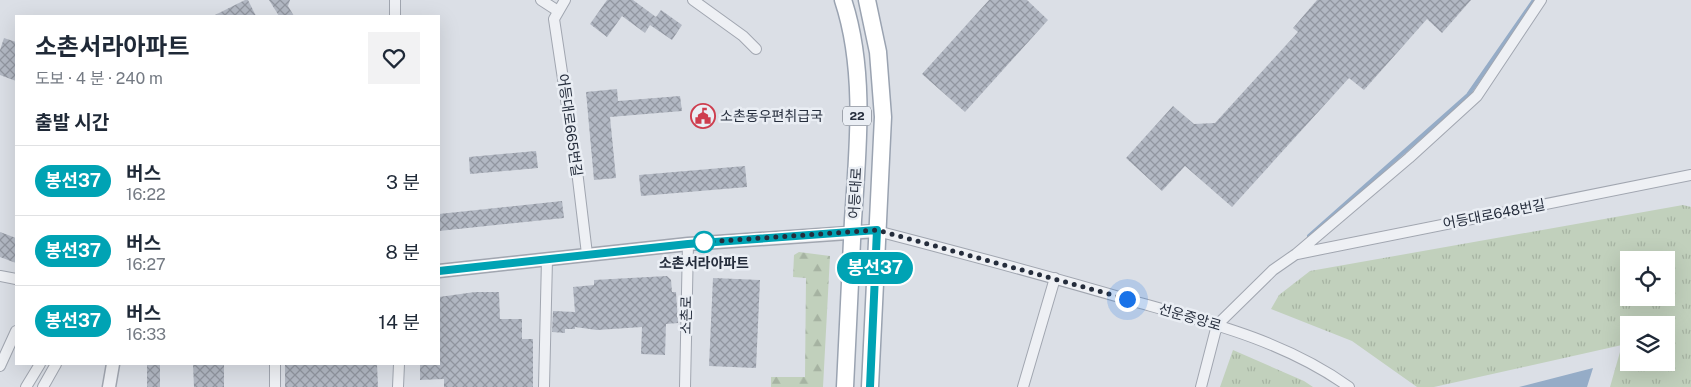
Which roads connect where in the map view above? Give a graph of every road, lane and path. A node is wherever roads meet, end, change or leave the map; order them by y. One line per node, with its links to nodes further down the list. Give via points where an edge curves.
1 (395, 0): 9 (street)
2 (541, 0): 8 (street)
3 (566, 0): 8 (street)
4 (692, 0): 10 (street)
5 (843, 0): 13 (main road, 어등대로 / 22, via 856,72 858,146)
6 (866, 0): 12 (main road, 어등대로 / 22, via 878,52 883,117)
7 (1542, 0): 16 (street, via 1477,96)
8 (558, 11): 15 (street, 어등대로665번길, via 554,19)
9 (395, 15)
10 (756, 49)
11 (1691, 175): 16 (street, 어등대로648번길)
12 (877, 230): 13 (street); 20 (street, 선운중앙로); 38 (main road, 어등대로 / 22)
13 (853, 232): 14 (street); 37 (main road, 어등대로 / 22)
14 (688, 244): 15 (street); 36 (street, 소촌로)
15 (587, 254): 17 (street)
16 (1296, 254): 22 (street, via 1273,270)
17 (547, 259): 18 (street); 35 (street)
18 (440, 271)
19 (0, 276): 21 (street)
20 (1055, 278): 22 (street, 선운중앙로); 39 (street)
21 (15, 279)
22 (1217, 325): 40 (street); 41 (street, 선운중앙로, via 1291,352)
23 (15, 333): 29 (street)
24 (39, 365): 30 (street)
25 (55, 365): 31 (street)
26 (113, 365): 32 (street)
27 (275, 365): 33 (street)
28 (399, 365): 34 (street)
29 (0, 366)
30 (26, 387)
31 (43, 387)
32 (110, 387)
33 (275, 387)
34 (398, 387)
35 (544, 387)
36 (685, 387)
37 (845, 387)
38 (870, 387)
39 (1023, 387)
40 (1201, 387)
41 (1350, 387)

